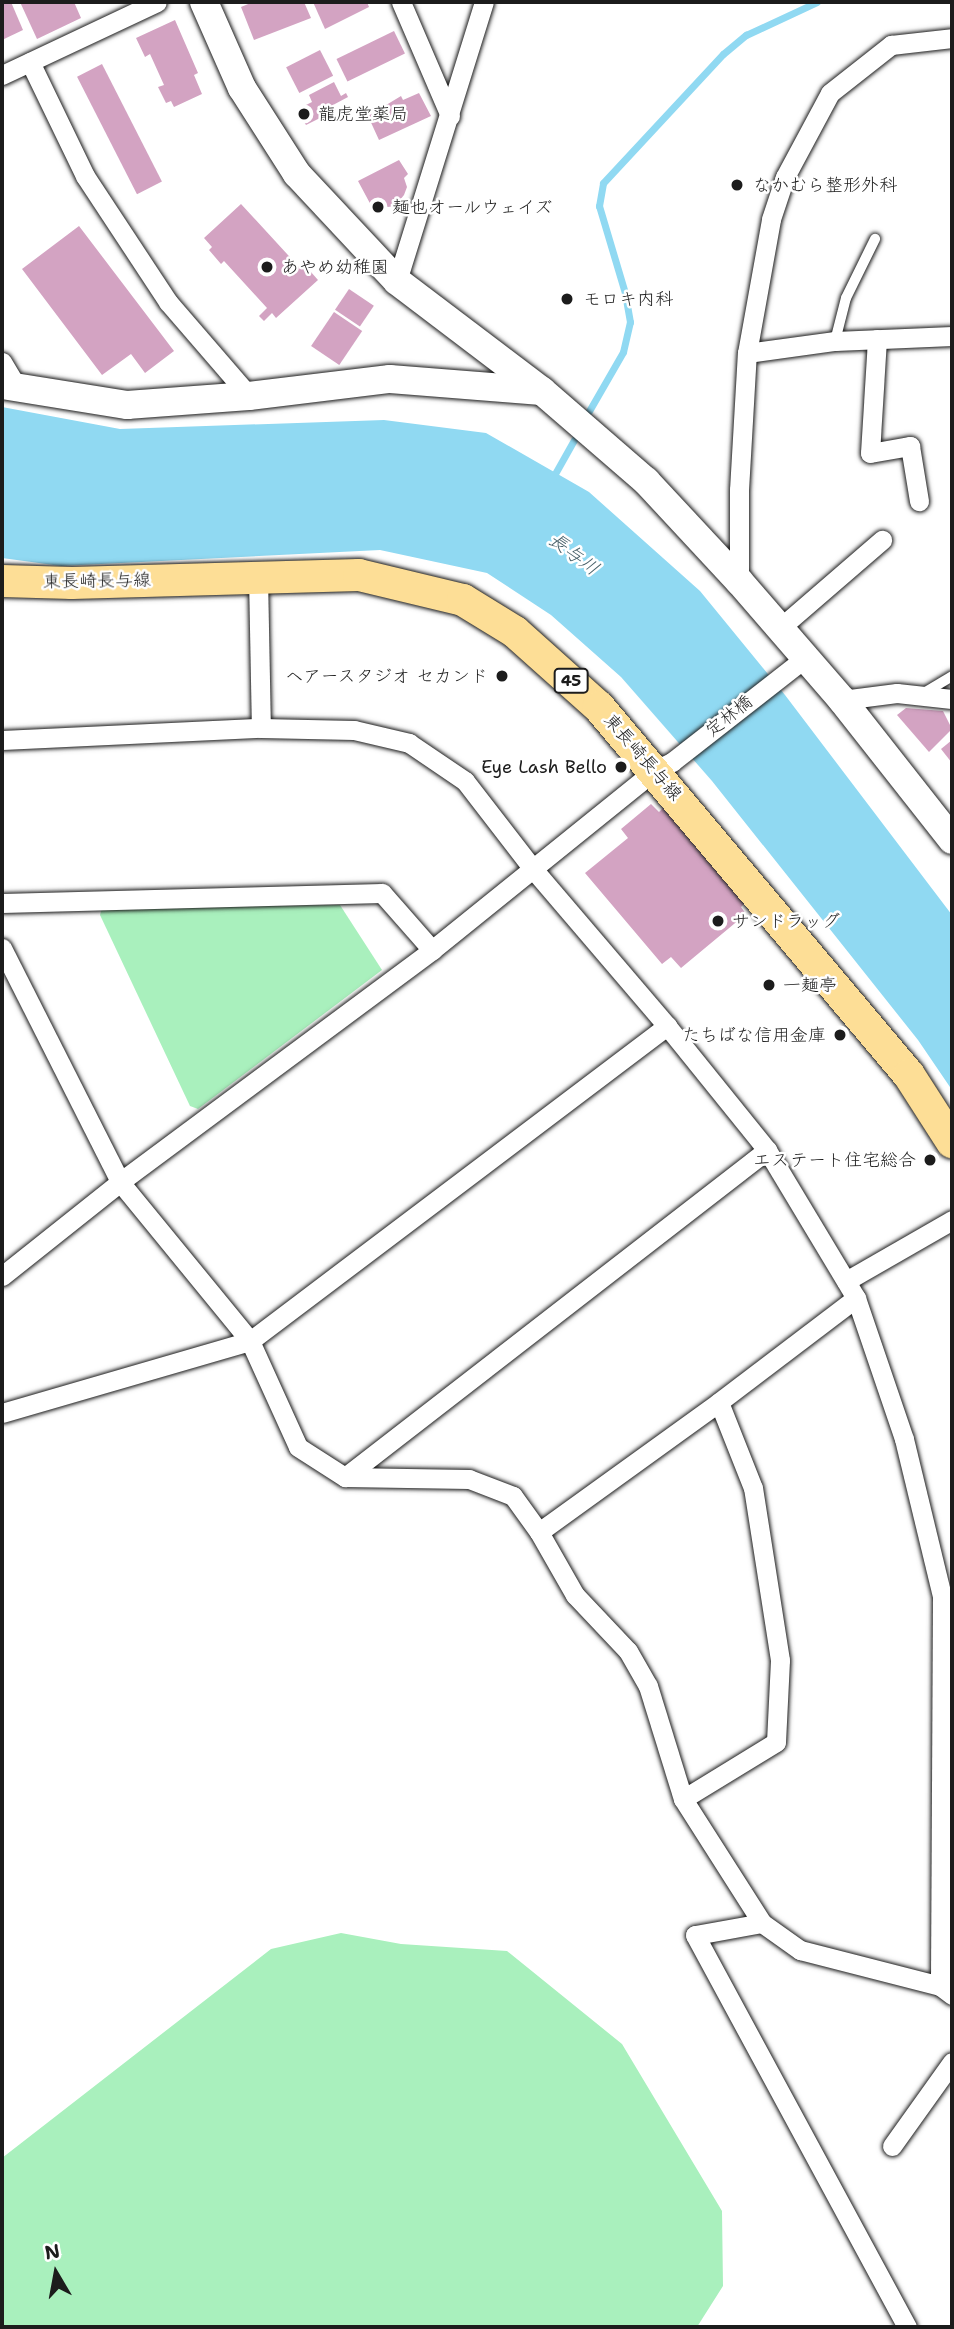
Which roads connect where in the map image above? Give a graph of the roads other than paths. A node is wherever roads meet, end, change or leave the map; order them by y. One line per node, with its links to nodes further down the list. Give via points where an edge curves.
1 (157, 2): 6 (street)
2 (204, 2): 10 (street, via 242,88 297,174)
3 (401, 2): 8 (street)
4 (484, 2): 8 (street)
5 (952, 38): 14 (street, via 891,45 830,93 785,177 771,219)
6 (30, 62): 7 (street); 18 (street, via 85,176 168,302)
7 (2, 75)
8 (450, 116): 10 (street)
9 (875, 239): 13 (lane, via 846,298)
10 (397, 281): 17 (street)
11 (952, 336): 12 (street)
12 (877, 339): 13 (street); 19 (street, via 870,453 910,446)
13 (835, 341): 14 (street)
14 (747, 353): 23 (street)
15 (2, 362): 16 (street)
16 (10, 387): 18 (street, via 127,405)
17 (542, 391): 18 (street, via 390,379); 23 (street, via 646,481)
18 (249, 397)
19 (919, 501)
20 (882, 540): 24 (street)
21 (258, 576): 22 (main road, 東長崎長与線 / 45); 30 (street); 32 (main road, 東長崎長与線 / 45, via 359,575 463,600 515,632)
22 (2, 581)
23 (738, 581): 24 (street)
24 (780, 628): 25 (street)
25 (796, 664): 29 (street); 32 (street, 定林橋)
26 (952, 676): 27 (lane)
27 (921, 696): 28 (street); 29 (street, via 897,693)
28 (952, 699)
29 (842, 700): 33 (street)
30 (261, 728): 31 (street); 34 (street, via 354,730 409,743 465,781)
31 (2, 740)
32 (664, 766): 34 (street, 定林橋); 39 (main road, 東長崎長与線 / 45, via 909,1074)
33 (952, 840)
34 (533, 869): 37 (street, 定林橋); 38 (street)
35 (2, 902): 37 (street, via 382,893)
36 (2, 948): 41 (street)
37 (432, 950): 41 (street, 定林橋)
38 (667, 1026): 40 (street); 45 (street)
39 (952, 1142)
40 (767, 1150): 44 (street); 48 (street)
41 (120, 1182): 43 (street, 定林橋); 45 (street)
42 (952, 1220): 44 (street)
43 (2, 1276)
44 (851, 1289): 46 (street); 50 (street, via 904,1439)
45 (250, 1341): 47 (street); 48 (street, via 298,1447)
46 (719, 1402): 49 (street); 51 (street, via 753,1488 780,1660 776,1742)
47 (2, 1413)
48 (345, 1477): 49 (street, via 469,1479 513,1496)
49 (539, 1532): 51 (street, via 575,1595 628,1651 648,1686)
50 (947, 1595): 53 (street)
51 (683, 1799): 52 (street)
52 (762, 1923): 53 (street, via 800,1950); 56 (street, via 695,1935)
53 (946, 1990)
54 (952, 2062): 55 (street)
55 (892, 2146)
56 (907, 2327)

